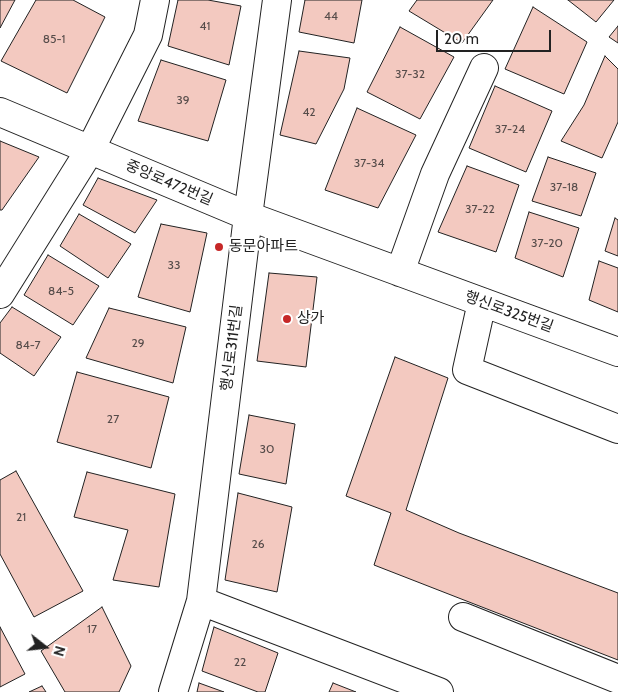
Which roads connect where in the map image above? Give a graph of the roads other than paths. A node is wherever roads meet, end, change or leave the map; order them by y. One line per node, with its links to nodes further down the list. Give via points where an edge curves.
1 (155, 0): 5 (street, via 148,35)
2 (277, 0): 6 (street, 행신로311번길)
3 (484, 68): 7 (street, via 435,174)
4 (0, 112): 5 (street, 중앙로472번길)
5 (90, 150): 6 (street, 중앙로472번길); 8 (street)
6 (248, 216): 7 (street, 행신로325번길); 12 (street, 행신로311번길)
7 (400, 272): 9 (street, 행신로325번길)
8 (0, 294)
9 (482, 302): 10 (street, 행신로325번길); 11 (street, via 467,370)
10 (618, 352)
11 (618, 429)
12 (202, 601): 15 (street, 행신로311번길); 16 (street)
13 (462, 616): 14 (street)
14 (618, 679)
15 (173, 692)
16 (439, 692)

